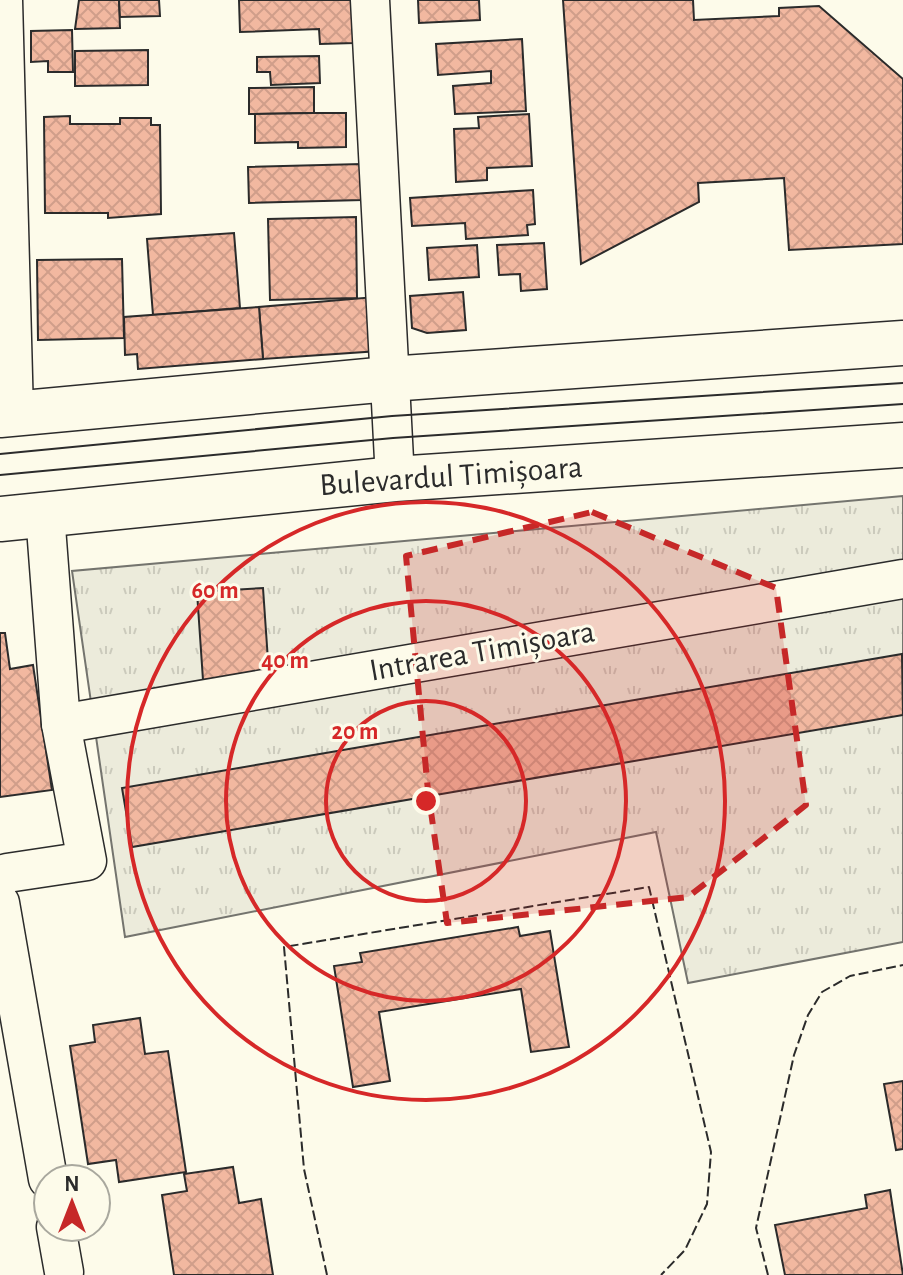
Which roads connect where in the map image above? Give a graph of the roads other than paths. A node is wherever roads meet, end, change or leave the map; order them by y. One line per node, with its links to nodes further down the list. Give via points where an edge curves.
1 (3, 0): 5 (street)
2 (370, 0): 4 (street)
3 (903, 343): 4 (main road)
4 (389, 379): 5 (main road); 7 (street)
5 (7, 414)
6 (903, 445): 7 (main road, Bulevardul Timișoara)
7 (395, 479): 8 (main road, Bulevardul Timișoara)
8 (45, 514): 9 (main road, Bulevardul Timișoara); 11 (street)
9 (0, 519)
10 (903, 579): 11 (street, Intrarea Timișoara)
11 (61, 724): 12 (street, via 87,861 7,873)
12 (0, 879)
13 (0, 903): 14 (street)
14 (45, 1163)
15 (59, 1243): 16 (street)
16 (64, 1272)

